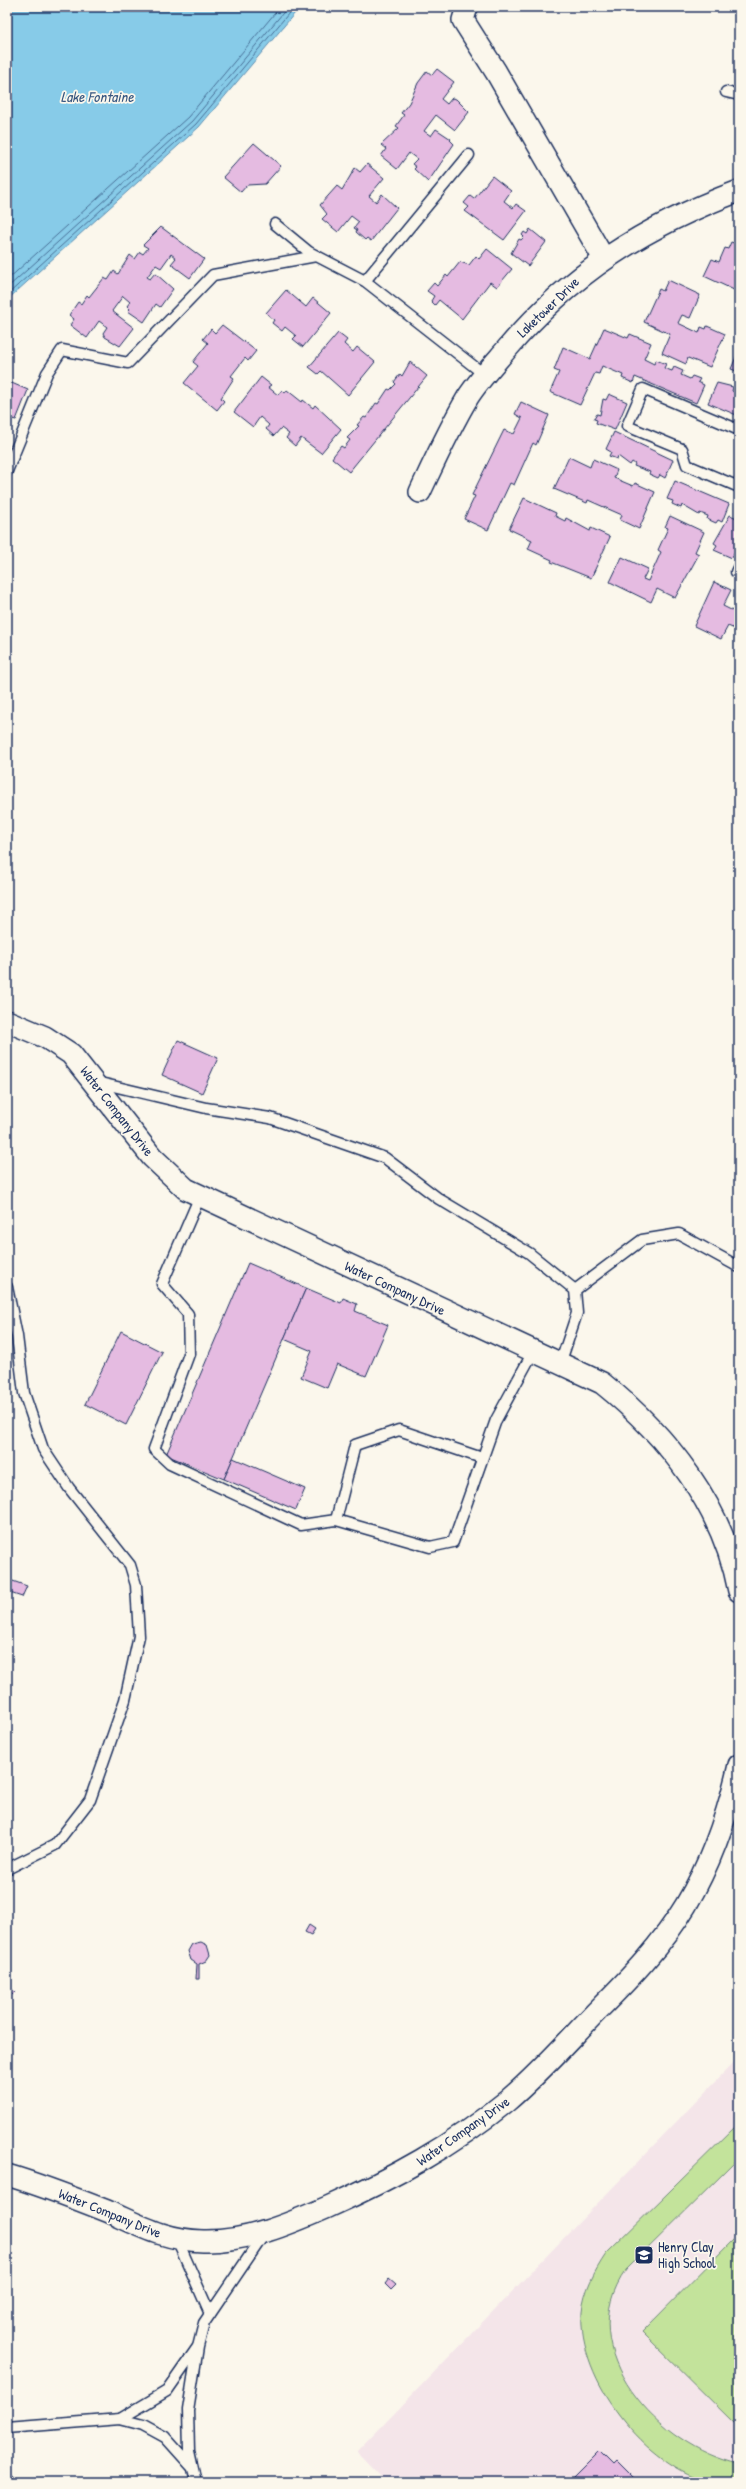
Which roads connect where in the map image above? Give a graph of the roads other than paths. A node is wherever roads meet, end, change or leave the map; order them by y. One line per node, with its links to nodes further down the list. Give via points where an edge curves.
1 (467, 7): 8 (street, via 463,20 496,72)
2 (726, 92): 3 (lane)
3 (739, 95)
4 (469, 155): 9 (lane)
5 (739, 192): 8 (street, Laketower Drive, via 662,223)
6 (275, 224): 7 (lane)
7 (316, 256): 9 (lane); 12 (lane, via 214,275 128,363 62,350 47,373)
8 (604, 259): 10 (street, Laketower Drive, via 583,273 529,322)
9 (365, 281): 10 (lane)
10 (485, 375): 14 (street, Laketower Drive, via 452,426)
11 (739, 430): 13 (lane, via 644,389 628,426 682,449 687,466)
12 (7, 471)
13 (739, 487)
14 (420, 492)
15 (7, 1021): 16 (street, Water Company Drive, via 45,1037 71,1054)
16 (96, 1082): 17 (street, Water Company Drive, via 152,1157 173,1179); 20 (lane, via 206,1108 270,1118 385,1158 439,1199 529,1253)
17 (200, 1196): 21 (street, Water Company Drive); 24 (lane, via 162,1284 188,1314 189,1354 154,1449 170,1464 301,1525)
18 (739, 1267): 20 (lane, via 679,1234 642,1240)
19 (7, 1287): 27 (lane, via 17,1336 24,1393 42,1449 130,1564 136,1585 139,1636 125,1700 90,1800 55,1845)
20 (575, 1290): 22 (lane, via 577,1313)
21 (533, 1352): 22 (street, Water Company Drive); 23 (lane, via 496,1420)
22 (560, 1364): 25 (street, Water Company Drive, via 602,1383 645,1421 670,1449 690,1475 720,1528 734,1564)
23 (482, 1458): 24 (lane, via 453,1542 430,1547); 24 (lane, via 399,1430 355,1445)
24 (336, 1520)
25 (739, 1591)
26 (739, 1765): 29 (street, Water Company Drive, via 731,1803 722,1829 686,1905 641,1965 536,2075 478,2124 419,2163 374,2187)
27 (7, 1868)
28 (7, 2175): 30 (street, Water Company Drive, via 109,2212 155,2234)
29 (266, 2232): 30 (street, Water Company Drive, via 205,2241); 31 (lane)
30 (177, 2239): 31 (lane)
31 (210, 2314): 32 (lane, via 204,2323)
32 (198, 2347): 33 (lane, via 167,2391); 35 (lane, via 188,2410 189,2451)
33 (120, 2419): 34 (lane); 35 (lane, via 143,2426 165,2438)
34 (7, 2428)
35 (193, 2467): 38 (lane)
36 (7, 2478): 37 (lane)
37 (11, 2482)
38 (196, 2482)

